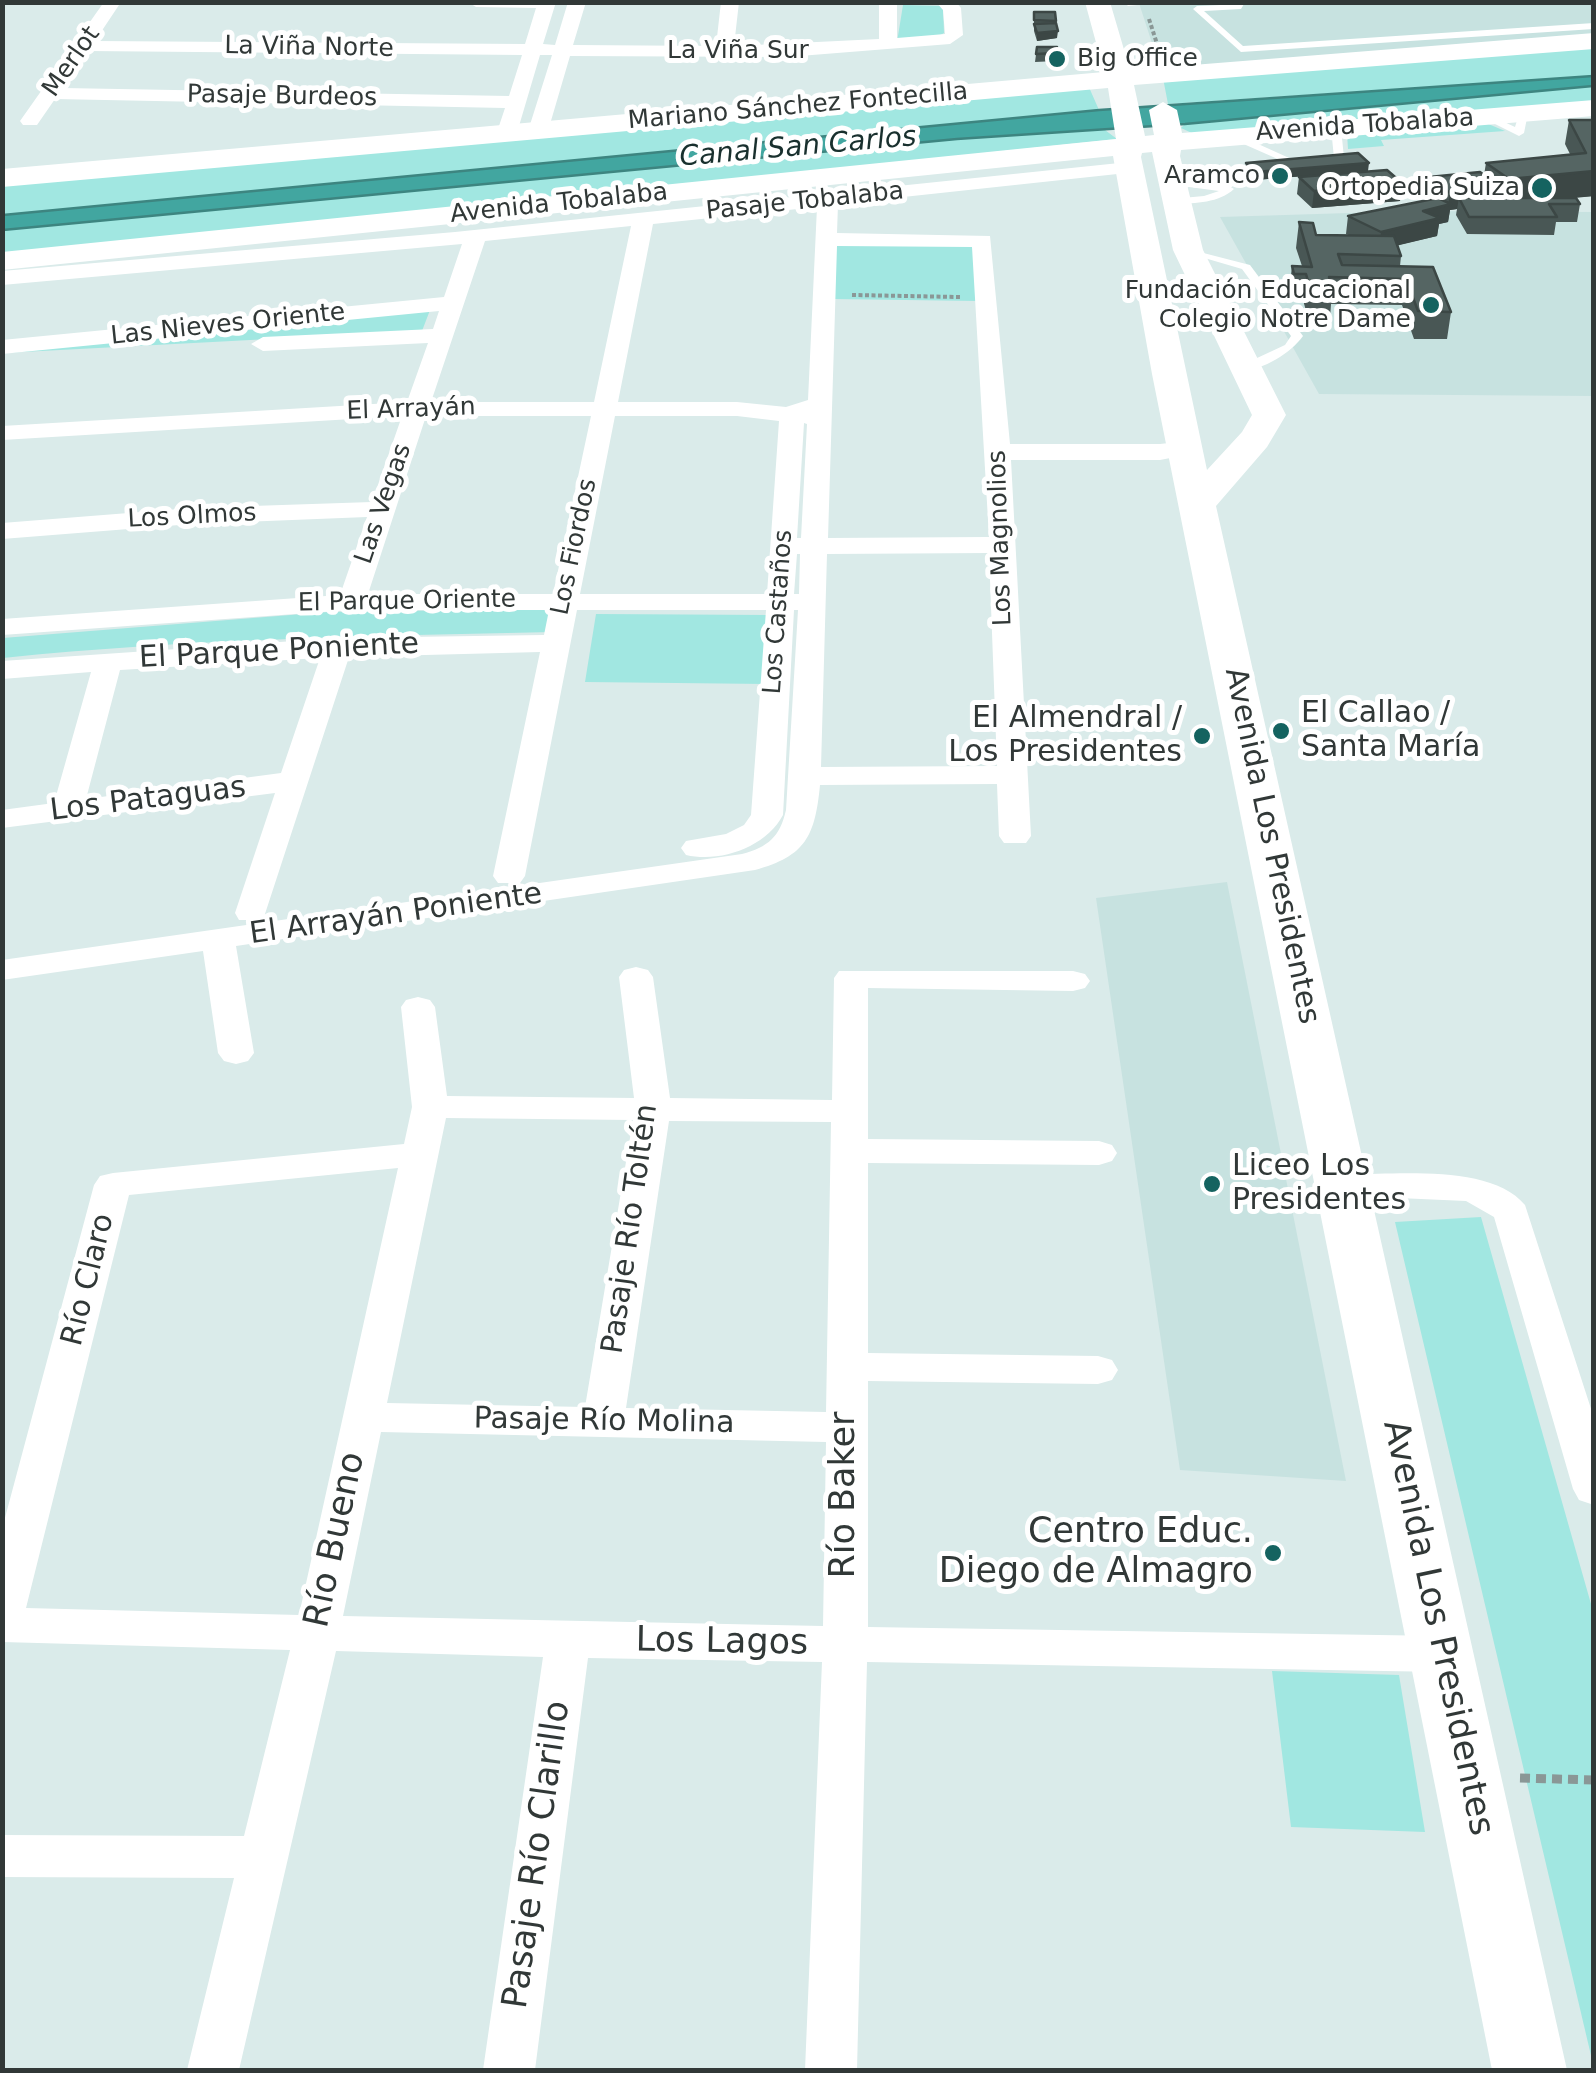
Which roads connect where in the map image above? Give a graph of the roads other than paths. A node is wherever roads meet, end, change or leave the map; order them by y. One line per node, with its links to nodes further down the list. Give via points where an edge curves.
1 (113, 2): 15 (street, Merlot)
2 (476, 2): 9 (street)
3 (577, 2): 17 (street)
4 (730, 2): 19 (street)
5 (888, 2): 16 (street)
6 (944, 2): 16 (street, La Viña Sur, via 952,8 954,34)
7 (1097, 2): 10 (street); 30 (street, Avenida Los Presidentes)
8 (1161, 2): 11 (lane)
9 (547, 3): 18 (street)
10 (1128, 3): 11 (lane); 20 (street)
11 (1143, 3)
12 (1240, 6): 13 (lane, via 1196,9 1241,49)
13 (1594, 26)
14 (1594, 41): 20 (street, Mariano Sánchez Fontecilla)
15 (83, 46): 18 (street, La Viña Norte); 21 (street, Merlot)
16 (888, 46): 19 (street, La Viña Sur)
17 (563, 49): 18 (street, La Viña Sur); 19 (street, La Viña Sur); 27 (street)
18 (534, 50): 22 (street)
19 (724, 52)
20 (1151, 59): 25 (street); 30 (street, Mariano Sánchez Fontecilla)
21 (50, 92): 22 (street, Pasaje Burdeos); 24 (street, Merlot)
22 (514, 102): 28 (street)
23 (1594, 108): 26 (street, Avenida Tobalaba)
24 (30, 121)
25 (1165, 126): 29 (street, Avenida Tobalaba); 30 (street, Avenida Tobalaba); 34 (street)
26 (1336, 128): 29 (street, Avenida Tobalaba); 31 (lane)
27 (538, 131): 28 (street, Mariano Sánchez Fontecilla); 30 (street, Mariano Sánchez Fontecilla)
28 (508, 134): 33 (street, Mariano Sánchez Fontecilla)
29 (1232, 136): 32 (lane)
30 (1129, 148): 34 (street, via 1157,212); 35 (street, Pasaje Tobalaba); 40 (street, Avenida Tobalaba); 52 (street, Avenida Los Presidentes)
31 (1340, 158)
32 (1293, 162)
33 (2, 178)
34 (1174, 198): 39 (street)
35 (828, 199): 36 (street, Pasaje Tobalaba); 38 (street, Los Castaños)
36 (642, 219): 37 (street, Pasaje Tobalaba); 47 (street, Los Fiordos)
37 (476, 236): 41 (street, Pasaje Tobalaba); 42 (street, Las Vegas)
38 (826, 239): 49 (street, Los Castaños); 53 (street, Los Magnolios, via 982,241)
39 (1188, 250): 46 (street); 46 (lane, via 1246,267 1297,336 1289,347)
40 (2, 261)
41 (2, 278)
42 (453, 303): 43 (street, Las Vegas); 44 (street, Las Nieves Oriente)
43 (442, 335): 45 (street); 48 (street, Las Vegas)
44 (2, 348)
45 (2, 358)
46 (1246, 368): 54 (street, via 1269,415)
47 (603, 414): 48 (street, El Arrayán); 49 (street, El Arrayán); 61 (street, Los Fiordos)
48 (414, 415): 50 (street, El Arrayán); 51 (street, El Arrayán); 56 (street, Las Vegas)
49 (808, 420): 59 (street, Los Castaños); 60 (street, Los Castaños)
50 (2, 433)
51 (2, 445)
52 (1186, 448): 53 (street); 54 (street); 55 (street, Avenida Los Presidentes)
53 (998, 452): 58 (street, Los Magnolios)
54 (1242, 452): 55 (street)
55 (1197, 505): 92 (street, Avenida Los Presidentes)
56 (383, 509): 57 (street, Los Olmos); 62 (street, Las Vegas)
57 (2, 531)
58 (1001, 545): 60 (street); 70 (street, Los Magnolios)
59 (784, 546): 60 (street); 63 (street, Los Castaños)
60 (814, 546): 64 (street, Los Castaños)
61 (565, 600): 62 (street, El Parque Oriente); 63 (street, El Parque Oriente); 66 (street, Los Fiordos)
62 (351, 602): 65 (street, El Parque Oriente)
63 (780, 602): 64 (street, El Parque Oriente); 75 (street, Los Castaños, via 766,815)
64 (812, 602): 71 (street, Los Castaños)
65 (2, 627)
66 (556, 643): 67 (street, El Parque Poniente); 78 (street, Los Fiordos)
67 (338, 647): 68 (street, El Parque Poniente); 72 (street)
68 (108, 661): 69 (street, El Parque Poniente); 73 (street)
69 (2, 670)
70 (1011, 775): 71 (street); 76 (street, Los Magnolios)
71 (805, 776): 77 (street, Los Castaños, via 800,826)
72 (294, 781): 73 (street, Los Pataguas); 79 (street)
73 (67, 810): 74 (street, Los Pataguas)
74 (2, 819)
75 (752, 834): 78 (street, El Arrayán Poniente)
76 (1015, 836)
77 (786, 847): 80 (street, El Arrayán Poniente, via 744,863)
78 (508, 876): 79 (street, El Arrayán Poniente)
79 (251, 913): 81 (street, El Arrayán Poniente)
80 (218, 941): 82 (street, El Arrayán Poniente); 86 (street)
81 (2, 946)
82 (2, 970)
83 (636, 977): 88 (street, Pasaje Río Toltén)
84 (1073, 981): 89 (street, Río Baker, via 851,978)
85 (418, 1006): 87 (street, Río Bueno)
86 (236, 1054)
87 (430, 1107): 88 (street); 91 (street, Río Bueno)
88 (653, 1109): 89 (street); 96 (street, Pasaje Río Toltén)
89 (849, 1131): 90 (street); 93 (street, Río Baker)
90 (1099, 1153)
91 (420, 1154): 95 (street, Río Bueno); 99 (street, Río Claro, via 113,1185)
92 (1344, 1186): 98 (street, via 1466,1189 1506,1205); 104 (street, Avenida Los Presidentes)
93 (846, 1367): 94 (street); 97 (street, Río Baker)
94 (1098, 1370)
95 (362, 1417): 96 (street, Pasaje Río Molina); 101 (street, Río Bueno)
96 (603, 1422): 97 (street, Pasaje Río Molina)
97 (845, 1427): 103 (street, Río Baker)
98 (1594, 1489)
99 (2, 1614)
100 (2, 1626): 101 (street, Los Lagos)
101 (316, 1634): 102 (street, Los Lagos); 106 (street, Río Bueno)
102 (568, 1640): 103 (street, Los Lagos); 108 (street, Pasaje Río Clarillo)
103 (845, 1645): 104 (street, Los Lagos); 109 (street, Río Baker)
104 (1442, 1654): 110 (street, Avenida Los Presidentes)
105 (2, 1856): 106 (street)
106 (264, 1857): 107 (street, Río Bueno)
107 (213, 2070)
108 (509, 2070)
109 (831, 2070)
110 (1530, 2070)

